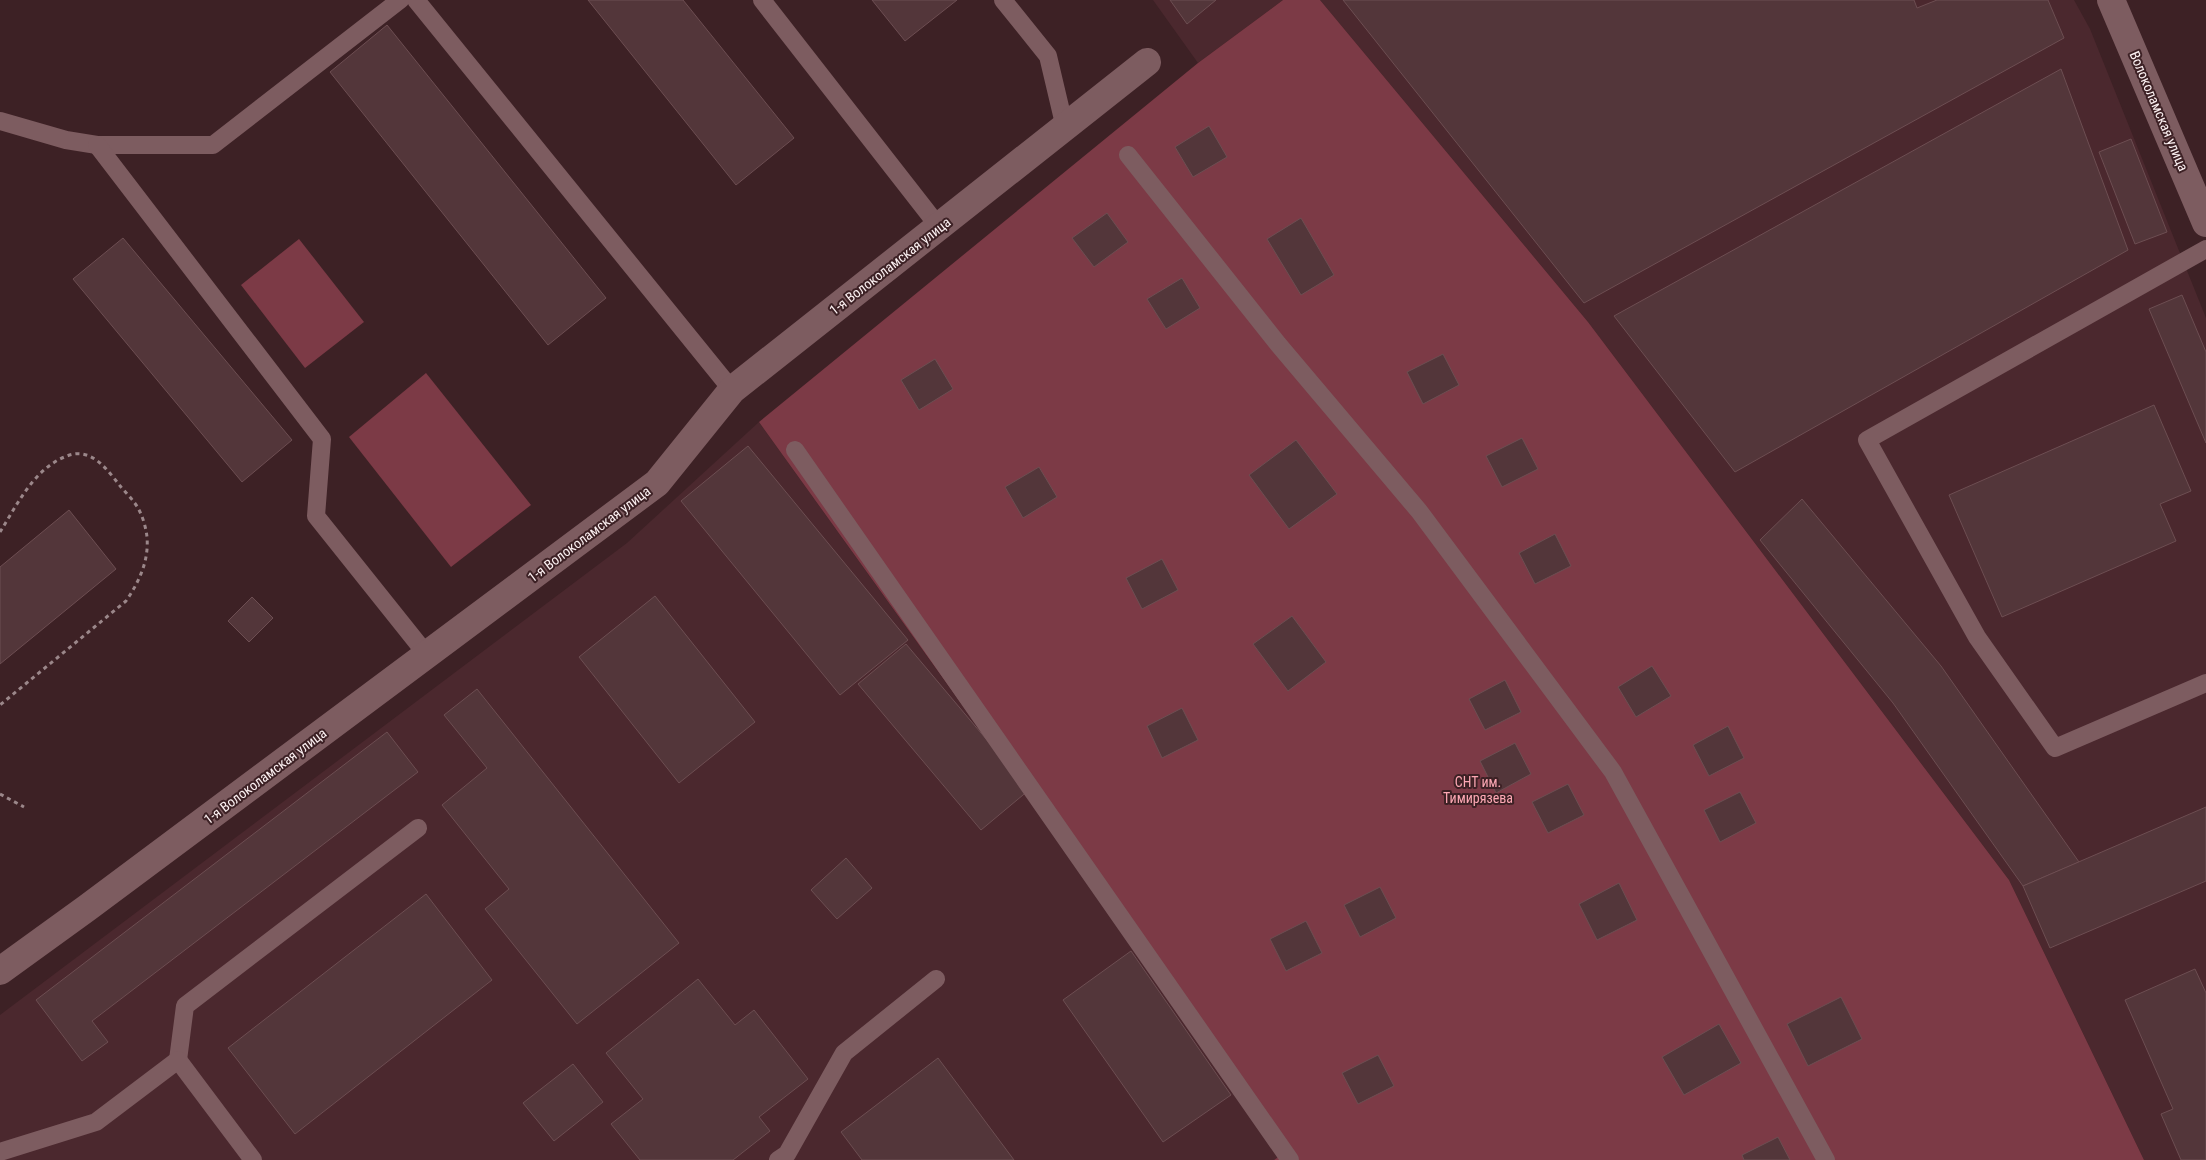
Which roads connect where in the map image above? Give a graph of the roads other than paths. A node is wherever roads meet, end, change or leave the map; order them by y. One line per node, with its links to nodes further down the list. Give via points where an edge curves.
1 (400, 0): 9 (lane, via 213,145)
2 (416, 0): 14 (lane)
3 (762, 0): 12 (lane)
4 (1003, 0): 8 (lane, via 1048,56)
5 (2111, 0): 11 (street, Волоколамская улица)
6 (1147, 62): 8 (street, 1-я Волоколамская улица)
7 (0, 121): 9 (lane, via 66,140)
8 (1065, 128): 12 (street, 1-я Волоколамская улица)
9 (98, 145): 16 (lane, via 322,439 316,516)
10 (1128, 155): 26 (lane, via 1278,344 1419,511 1613,772)
11 (2206, 224)
12 (939, 227): 14 (street, 1-я Волоколамская улица)
13 (2206, 249): 17 (lane, via 1867,440 1977,636 2055,748)
14 (732, 390): 16 (street, 1-я Волоколамская улица, via 657,483)
15 (795, 450): 25 (lane)
16 (427, 655): 19 (street, 1-я Волоколамская улица)
17 (2206, 683)
18 (418, 828): 21 (lane, via 184,1006)
19 (0, 971)
20 (936, 979): 24 (lane, via 844,1052 787,1154)
21 (178, 1060): 22 (lane, via 96,1122); 23 (lane)
22 (0, 1152)
23 (253, 1160)
24 (778, 1160)
25 (1290, 1160)
26 (1826, 1160)

